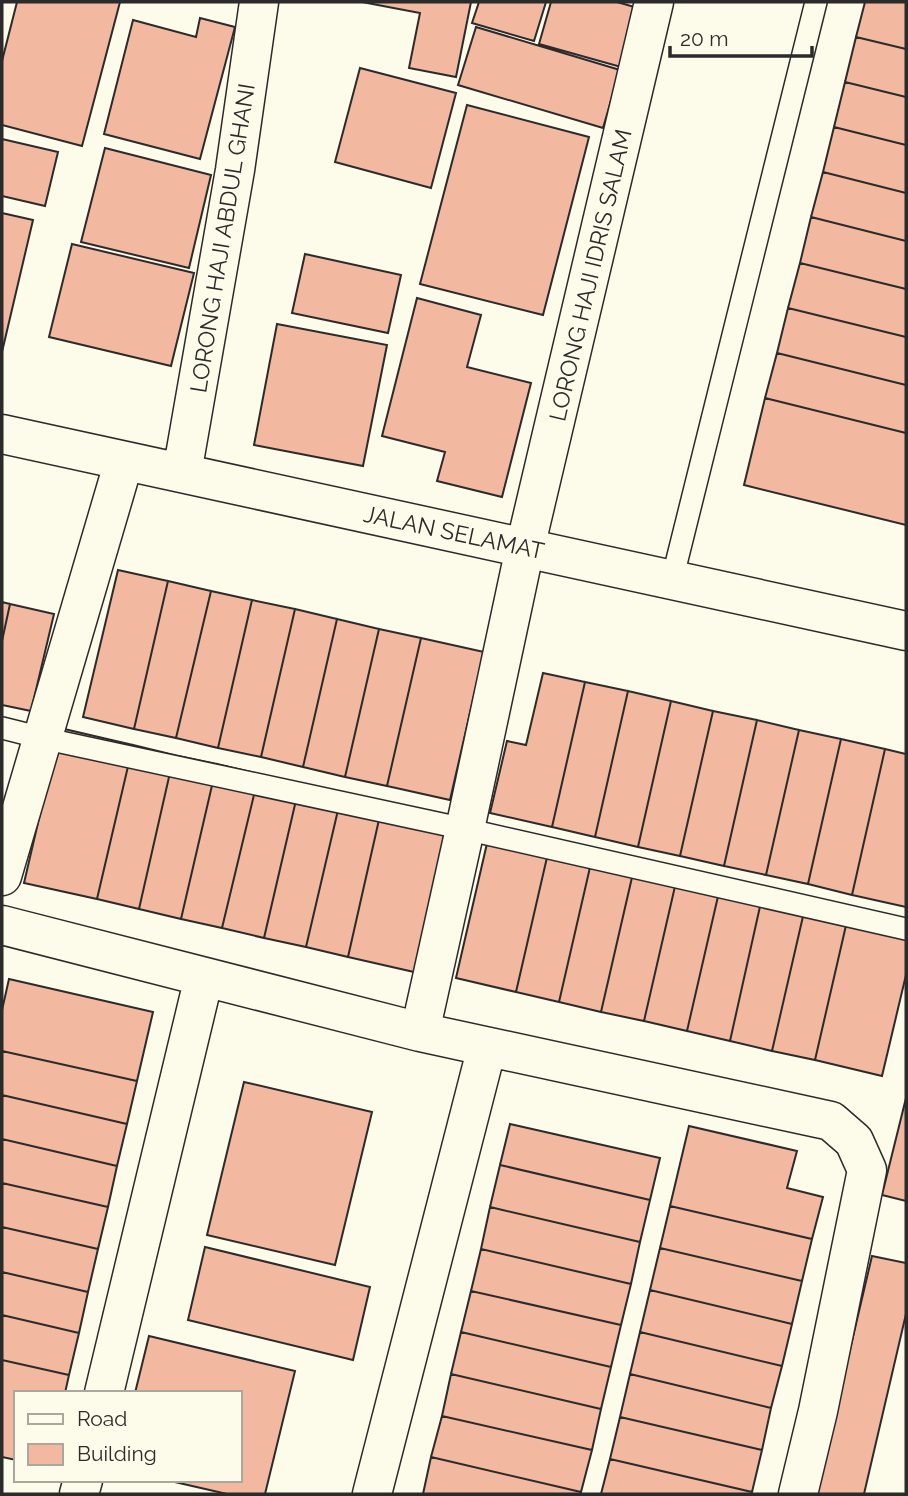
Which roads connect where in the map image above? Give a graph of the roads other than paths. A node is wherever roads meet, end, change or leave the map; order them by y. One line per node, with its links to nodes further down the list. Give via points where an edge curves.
1 (260, 2): 6 (street, LORONG HAJI ABDUL GHANI)
2 (654, 2): 7 (street, LORONG HAJI IDRIS SALAM)
3 (816, 2): 8 (lane)
4 (2, 434): 5 (street, JALAN SELAMAT)
5 (124, 461): 6 (street, JALAN SELAMAT); 11 (street)
6 (181, 474): 7 (street, JALAN SELAMAT)
7 (525, 548): 8 (street, JALAN SELAMAT); 12 (street, LORONG HAJI IDRIS SALAM)
8 (673, 580): 9 (street, JALAN SELAMAT)
9 (906, 631)
10 (2, 728): 11 (lane)
11 (42, 738): 12 (lane); 13 (street)
12 (465, 829): 15 (lane); 17 (street, LORONG HAJI IDRIS SALAM)
13 (2, 876)
14 (2, 925): 16 (street)
15 (906, 929)
16 (204, 977): 17 (street); 19 (street)
17 (419, 1032): 18 (street)
18 (487, 1047): 20 (street); 21 (street, via 831,1121 854,1141 867,1170)
19 (104, 1391)
20 (372, 1494)
21 (798, 1494)

